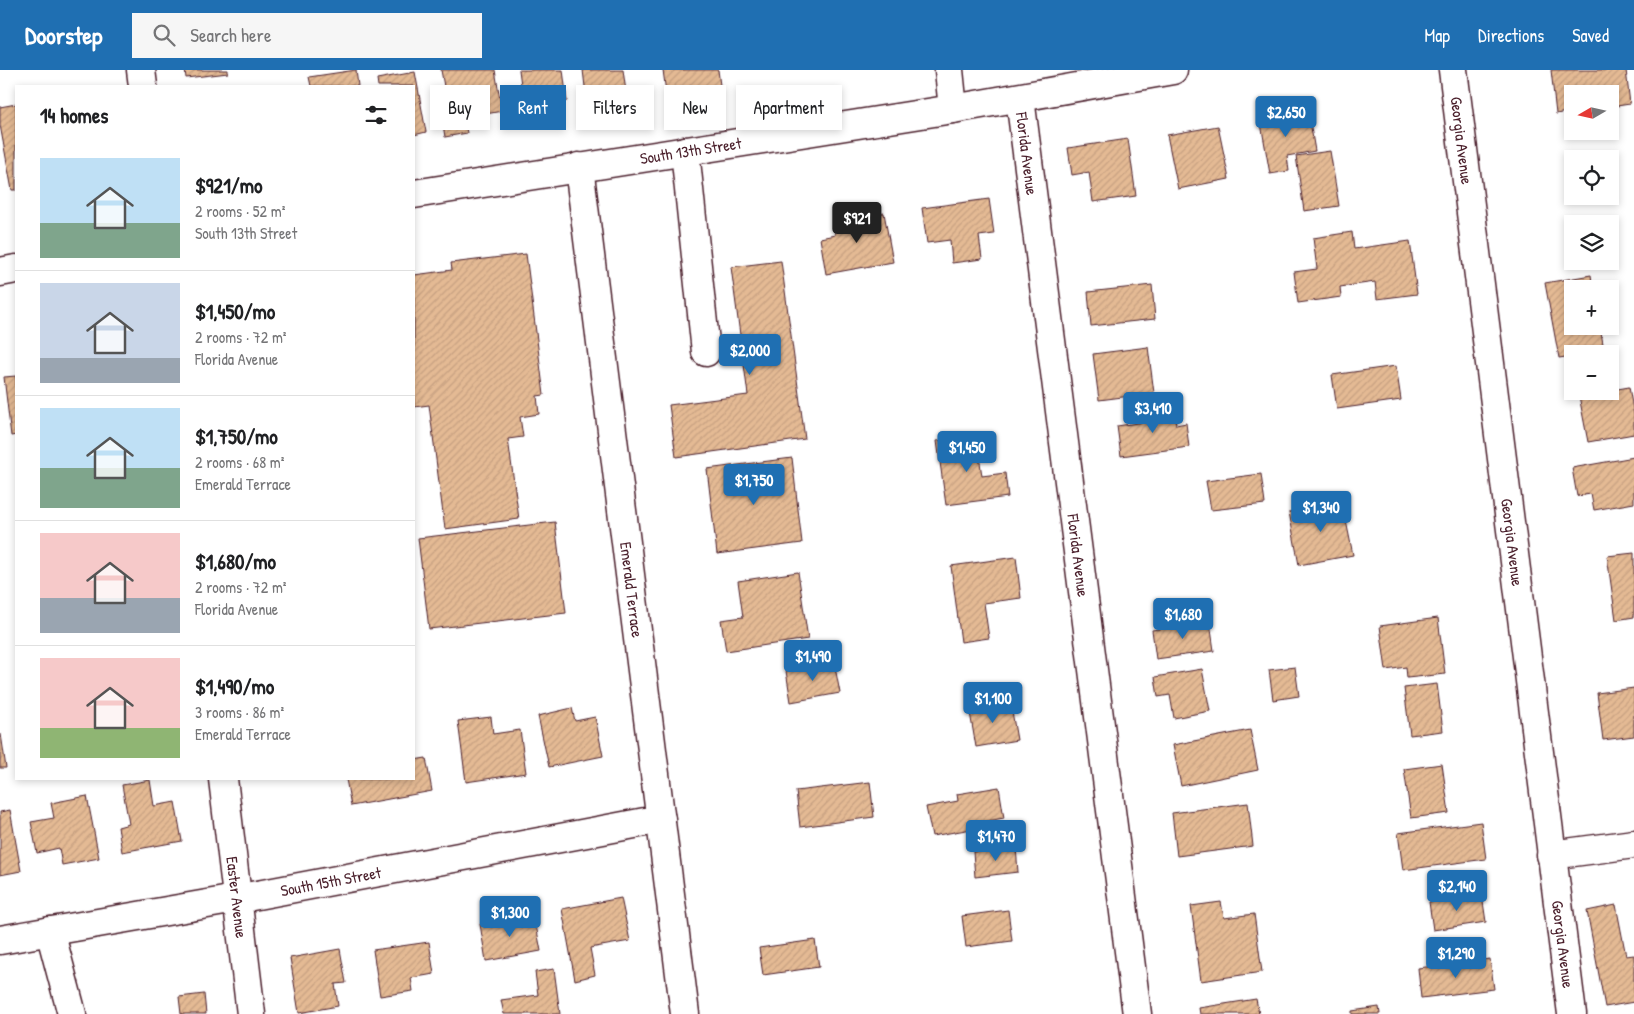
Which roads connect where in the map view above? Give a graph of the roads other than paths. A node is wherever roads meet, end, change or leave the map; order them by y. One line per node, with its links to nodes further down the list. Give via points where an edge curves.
1 (141, 70): 5 (street)
2 (949, 70): 7 (street)
3 (1173, 70): 6 (street, South 13th Street)
4 (1452, 70): 17 (street, Georgia Avenue)
5 (143, 85)
6 (1020, 98): 7 (street, South 13th Street); 24 (street, Florida Avenue)
7 (953, 109): 8 (street, South 13th Street)
8 (685, 151): 9 (street, South 13th Street); 13 (street)
9 (579, 167): 10 (street, South 13th Street); 15 (street, Emerald Terrace)
10 (415, 194)
11 (15, 270): 12 (street)
12 (0, 272)
13 (706, 352)
14 (223, 780): 18 (street, Easter Avenue)
15 (661, 819): 18 (street, South 15th Street); 23 (street, Emerald Terrace)
16 (1634, 844): 17 (street)
17 (1551, 855): 25 (street, Georgia Avenue)
18 (236, 899): 19 (street, South 15th Street); 22 (street, Easter Avenue)
19 (50, 931): 20 (street, South 15th Street); 21 (street)
20 (0, 940)
21 (66, 1013)
22 (251, 1014)
23 (685, 1014)
24 (1137, 1014)
25 (1572, 1014)

